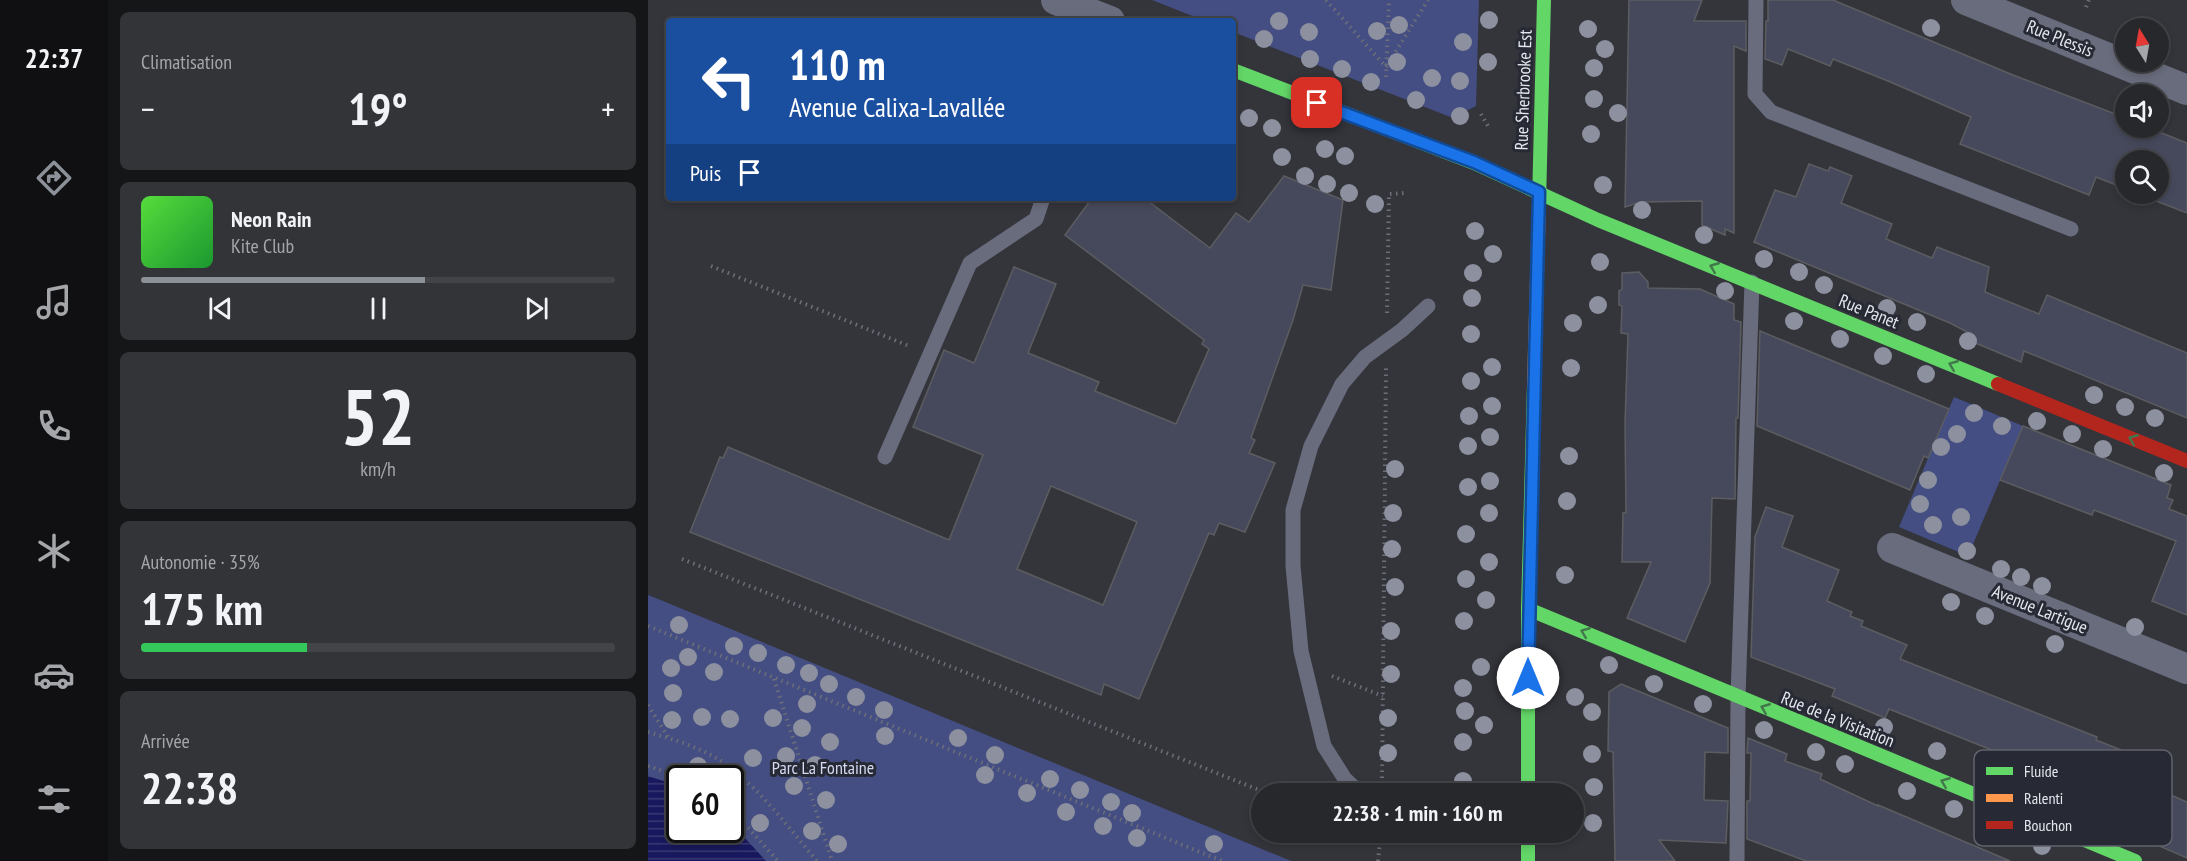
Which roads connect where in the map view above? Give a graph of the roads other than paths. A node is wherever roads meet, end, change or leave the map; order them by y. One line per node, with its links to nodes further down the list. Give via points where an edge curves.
1 (1056, 0): 5 (street)
2 (1544, 0): 8 (street, Rue Sherbrooke Est)
3 (1756, 0): 10 (lane, via 1755,94 1771,112)
4 (1966, 0): 7 (street, Rue Plessis)
5 (1101, 18)
6 (1236, 71): 8 (street, Rue Panet, via 1474,162)
7 (2187, 90)
8 (1539, 192): 11 (street, Rue Panet, one-way to 8); 16 (street, Rue Sherbrooke Est)
9 (1042, 201): 13 (lane, via 1036,219 970,263)
10 (2071, 229)
11 (1752, 282): 14 (street, Rue Panet, one-way to 11); 18 (lane)
12 (1428, 306): 19 (lane, via 1365,357 1342,384 1311,446 1293,510 1293,566 1301,651 1324,746)
13 (885, 457)
14 (2187, 461)
15 (1893, 548): 17 (street, Avenue Lartigue)
16 (1528, 609): 18 (street, Rue de la Visitation, one-way to 16); 20 (street, Rue Sherbrooke Est)
17 (2187, 669)
18 (1738, 697): 21 (street, Rue de la Visitation, one-way to 18); 25 (lane)
19 (1349, 783)
20 (1528, 783)
21 (1974, 794)
22 (1528, 843): 24 (street)
23 (2099, 846): 26 (street, Rue de la Visitation, one-way to 23)
24 (1528, 861)
25 (1737, 861)
26 (2135, 861)

